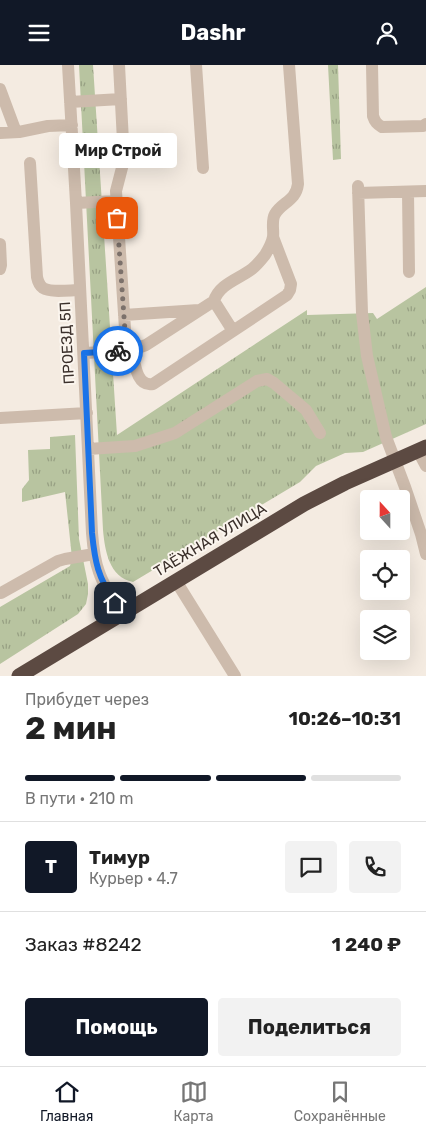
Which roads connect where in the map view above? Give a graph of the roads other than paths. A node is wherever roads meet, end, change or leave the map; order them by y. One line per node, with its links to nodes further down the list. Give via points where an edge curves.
1 (68, 65): 8 (street, ПРОЕЗД 5П)
2 (119, 65): 7 (street)
3 (196, 65): 14 (street)
4 (289, 65): 19 (street, via 298,185 295,195 275,213)
5 (372, 65): 9 (street, via 373,116 378,125)
6 (0, 89): 12 (street)
7 (121, 99): 8 (street); 17 (street, via 124,160)
8 (70, 102): 10 (street, ПРОЕЗД 5П)
9 (426, 124)
10 (72, 125): 12 (street); 18 (street, ПРОЕЗД 5П)
11 (0, 133): 12 (street)
12 (16, 133)
13 (30, 163): 25 (street, via 38,283 46,289)
14 (203, 168)
15 (426, 191): 16 (street)
16 (408, 192): 24 (street); 37 (street, via 358,190 366,347 384,432)
17 (116, 201): 18 (street); 28 (street)
18 (76, 203): 25 (street, ПРОЕЗД 5П)
19 (273, 237): 21 (street); 22 (street)
20 (0, 244): 23 (street)
21 (266, 253): 22 (street); 26 (street, via 251,269 218,292)
22 (283, 261): 29 (street, via 291,283 287,295)
23 (0, 269)
24 (409, 272)
25 (80, 290): 31 (street, ПРОЕЗД 5П)
26 (214, 301): 27 (street); 29 (street)
27 (199, 310): 28 (street); 30 (street, via 146,345)
28 (124, 315): 30 (street)
29 (234, 331): 30 (street, via 148,385 139,378)
30 (128, 350): 31 (street)
31 (84, 353): 32 (street, ПРОЕЗД 5П)
32 (87, 413): 33 (street); 35 (street, ПРОЕЗД 5П)
33 (0, 418)
34 (320, 433): 35 (street, via 306,410 267,379 257,381 170,435 135,446)
35 (88, 449): 39 (street, ПРОЕЗД 5П)
36 (422, 449): 37 (highway, ТАЁЖНАЯ УЛИЦА); 38 (street)
37 (396, 461): 40 (street); 41 (highway, ТАЁЖНАЯ УЛИЦА, via 304,504)
38 (426, 466)
39 (94, 554): 42 (street, via 58,561); 43 (street, ПРОЕЗД 5П, via 102,581)
40 (426, 554)
41 (176, 581): 43 (highway, ТАЁЖНАЯ УЛИЦА); 45 (street)
42 (1, 593)
43 (122, 613): 44 (highway, ТАЁЖНАЯ УЛИЦА)
44 (19, 676)
45 (235, 676)

